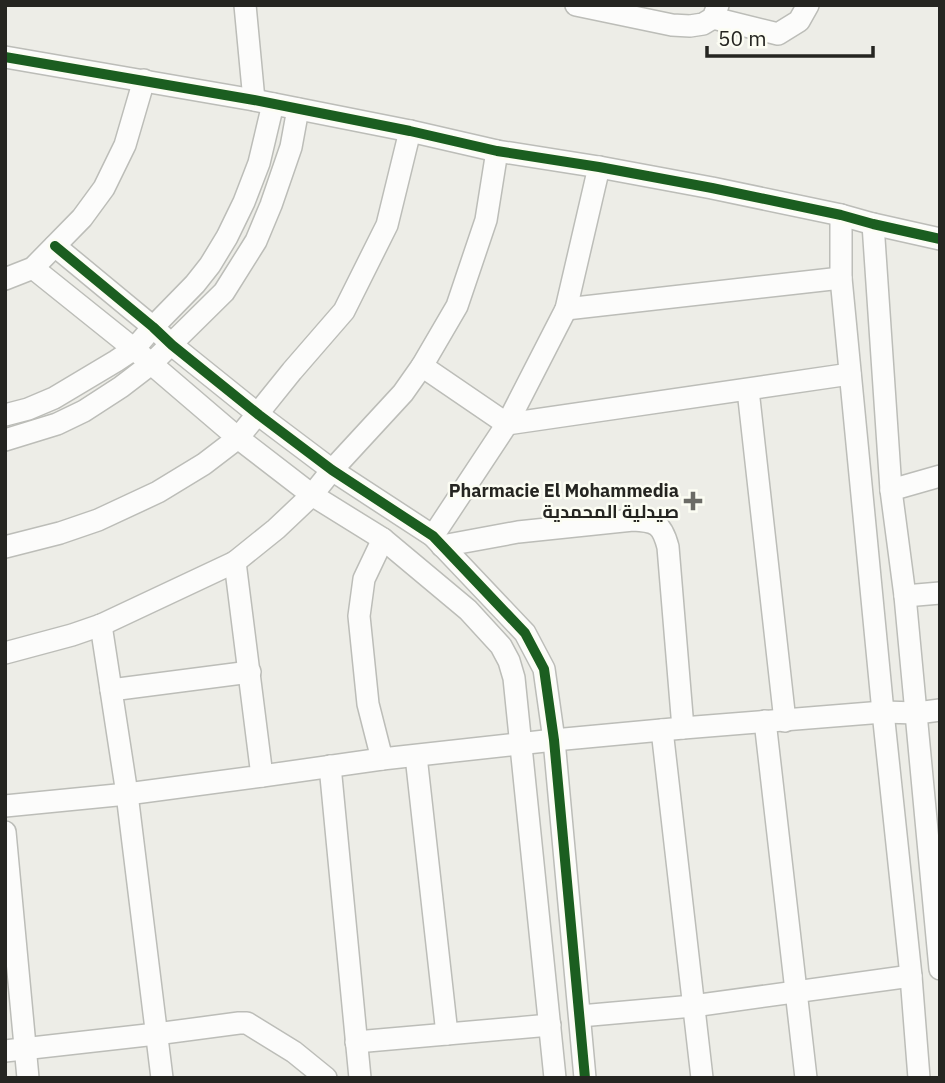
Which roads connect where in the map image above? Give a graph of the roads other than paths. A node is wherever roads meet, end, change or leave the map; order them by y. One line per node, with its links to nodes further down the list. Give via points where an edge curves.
1 (244, 5): 7 (street)
2 (576, 5): 4 (street, via 690,26 703,24)
3 (808, 5): 4 (street, via 799,21 778,34)
4 (716, 12)
5 (5, 57): 6 (street)
6 (144, 80): 7 (street); 15 (street, via 125,145 104,188)
7 (263, 102): 8 (street); 20 (street, via 259,163 227,237 195,284)
8 (299, 109): 9 (street); 21 (street, via 291,147 257,241 224,292)
9 (410, 131): 10 (street); 28 (street, via 387,225 344,311)
10 (497, 151): 11 (street); 24 (street, via 486,220 457,306)
11 (599, 167): 12 (street); 19 (street)
12 (841, 215): 13 (street); 17 (street)
13 (873, 225): 14 (street); 34 (street)
14 (940, 239)
15 (55, 246): 16 (street); 20 (street)
16 (33, 268): 18 (street); 22 (street)
17 (841, 278): 19 (street); 25 (street)
18 (5, 279)
19 (566, 309): 29 (street)
20 (153, 327): 21 (street); 22 (street)
21 (172, 345): 23 (street); 28 (street)
22 (134, 349): 23 (street); 27 (street, via 54,398)
23 (151, 364): 30 (street); 31 (street, via 84,411)
24 (422, 366): 29 (street); 32 (street)
25 (850, 374): 26 (street); 49 (street)
26 (748, 390): 29 (street); 51 (street)
27 (5, 415)
28 (259, 415): 30 (street); 32 (street)
29 (508, 424): 37 (street)
30 (238, 438): 35 (street); 38 (street, via 158,492 98,520)
31 (5, 440)
32 (332, 470): 35 (street); 37 (street)
33 (940, 476): 34 (street)
34 (891, 490): 41 (street)
35 (312, 495): 36 (street); 39 (street)
36 (383, 539): 43 (street); 56 (street, via 363,579 359,616 368,704)
37 (438, 541): 42 (street); 52 (street, via 633,520 660,527 668,547)
38 (5, 547)
39 (235, 562): 44 (street); 46 (street)
40 (940, 593): 41 (street)
41 (905, 596): 50 (street)
42 (498, 604): 43 (street); 53 (street, via 525,633 544,669)
43 (481, 624): 54 (street, via 509,661)
44 (101, 625): 45 (street); 47 (street)
45 (5, 653)
46 (250, 673): 47 (street); 58 (street)
47 (111, 690): 59 (street)
48 (940, 710): 50 (street)
49 (883, 712): 50 (street); 51 (street); 63 (street)
50 (916, 713): 62 (street)
51 (775, 721): 52 (street); 64 (street)
52 (672, 729): 53 (street); 65 (street)
53 (554, 740): 54 (street); 66 (street)
54 (522, 744): 55 (street); 67 (street)
55 (416, 756): 56 (street); 69 (street)
56 (382, 759): 57 (street)
57 (330, 766): 58 (street); 70 (street)
58 (262, 776): 59 (street)
59 (127, 794): 60 (street); 68 (street)
60 (5, 806)
61 (5, 832): 71 (street)
62 (940, 969)
63 (911, 976): 64 (street); 80 (street)
64 (797, 992): 65 (street); 79 (street)
65 (693, 1006): 66 (street); 78 (street)
66 (580, 1016): 77 (street)
67 (550, 1025): 69 (street); 76 (street)
68 (156, 1034): 71 (street); 73 (street); 74 (street, via 247,1023)
69 (447, 1034): 70 (street)
70 (356, 1042): 75 (street)
71 (15, 1050): 72 (street)
72 (28, 1078)
73 (162, 1078)
74 (326, 1078)
75 (360, 1078)
76 (555, 1078)
77 (585, 1078)
78 (702, 1078)
79 (806, 1078)
80 (919, 1078)

